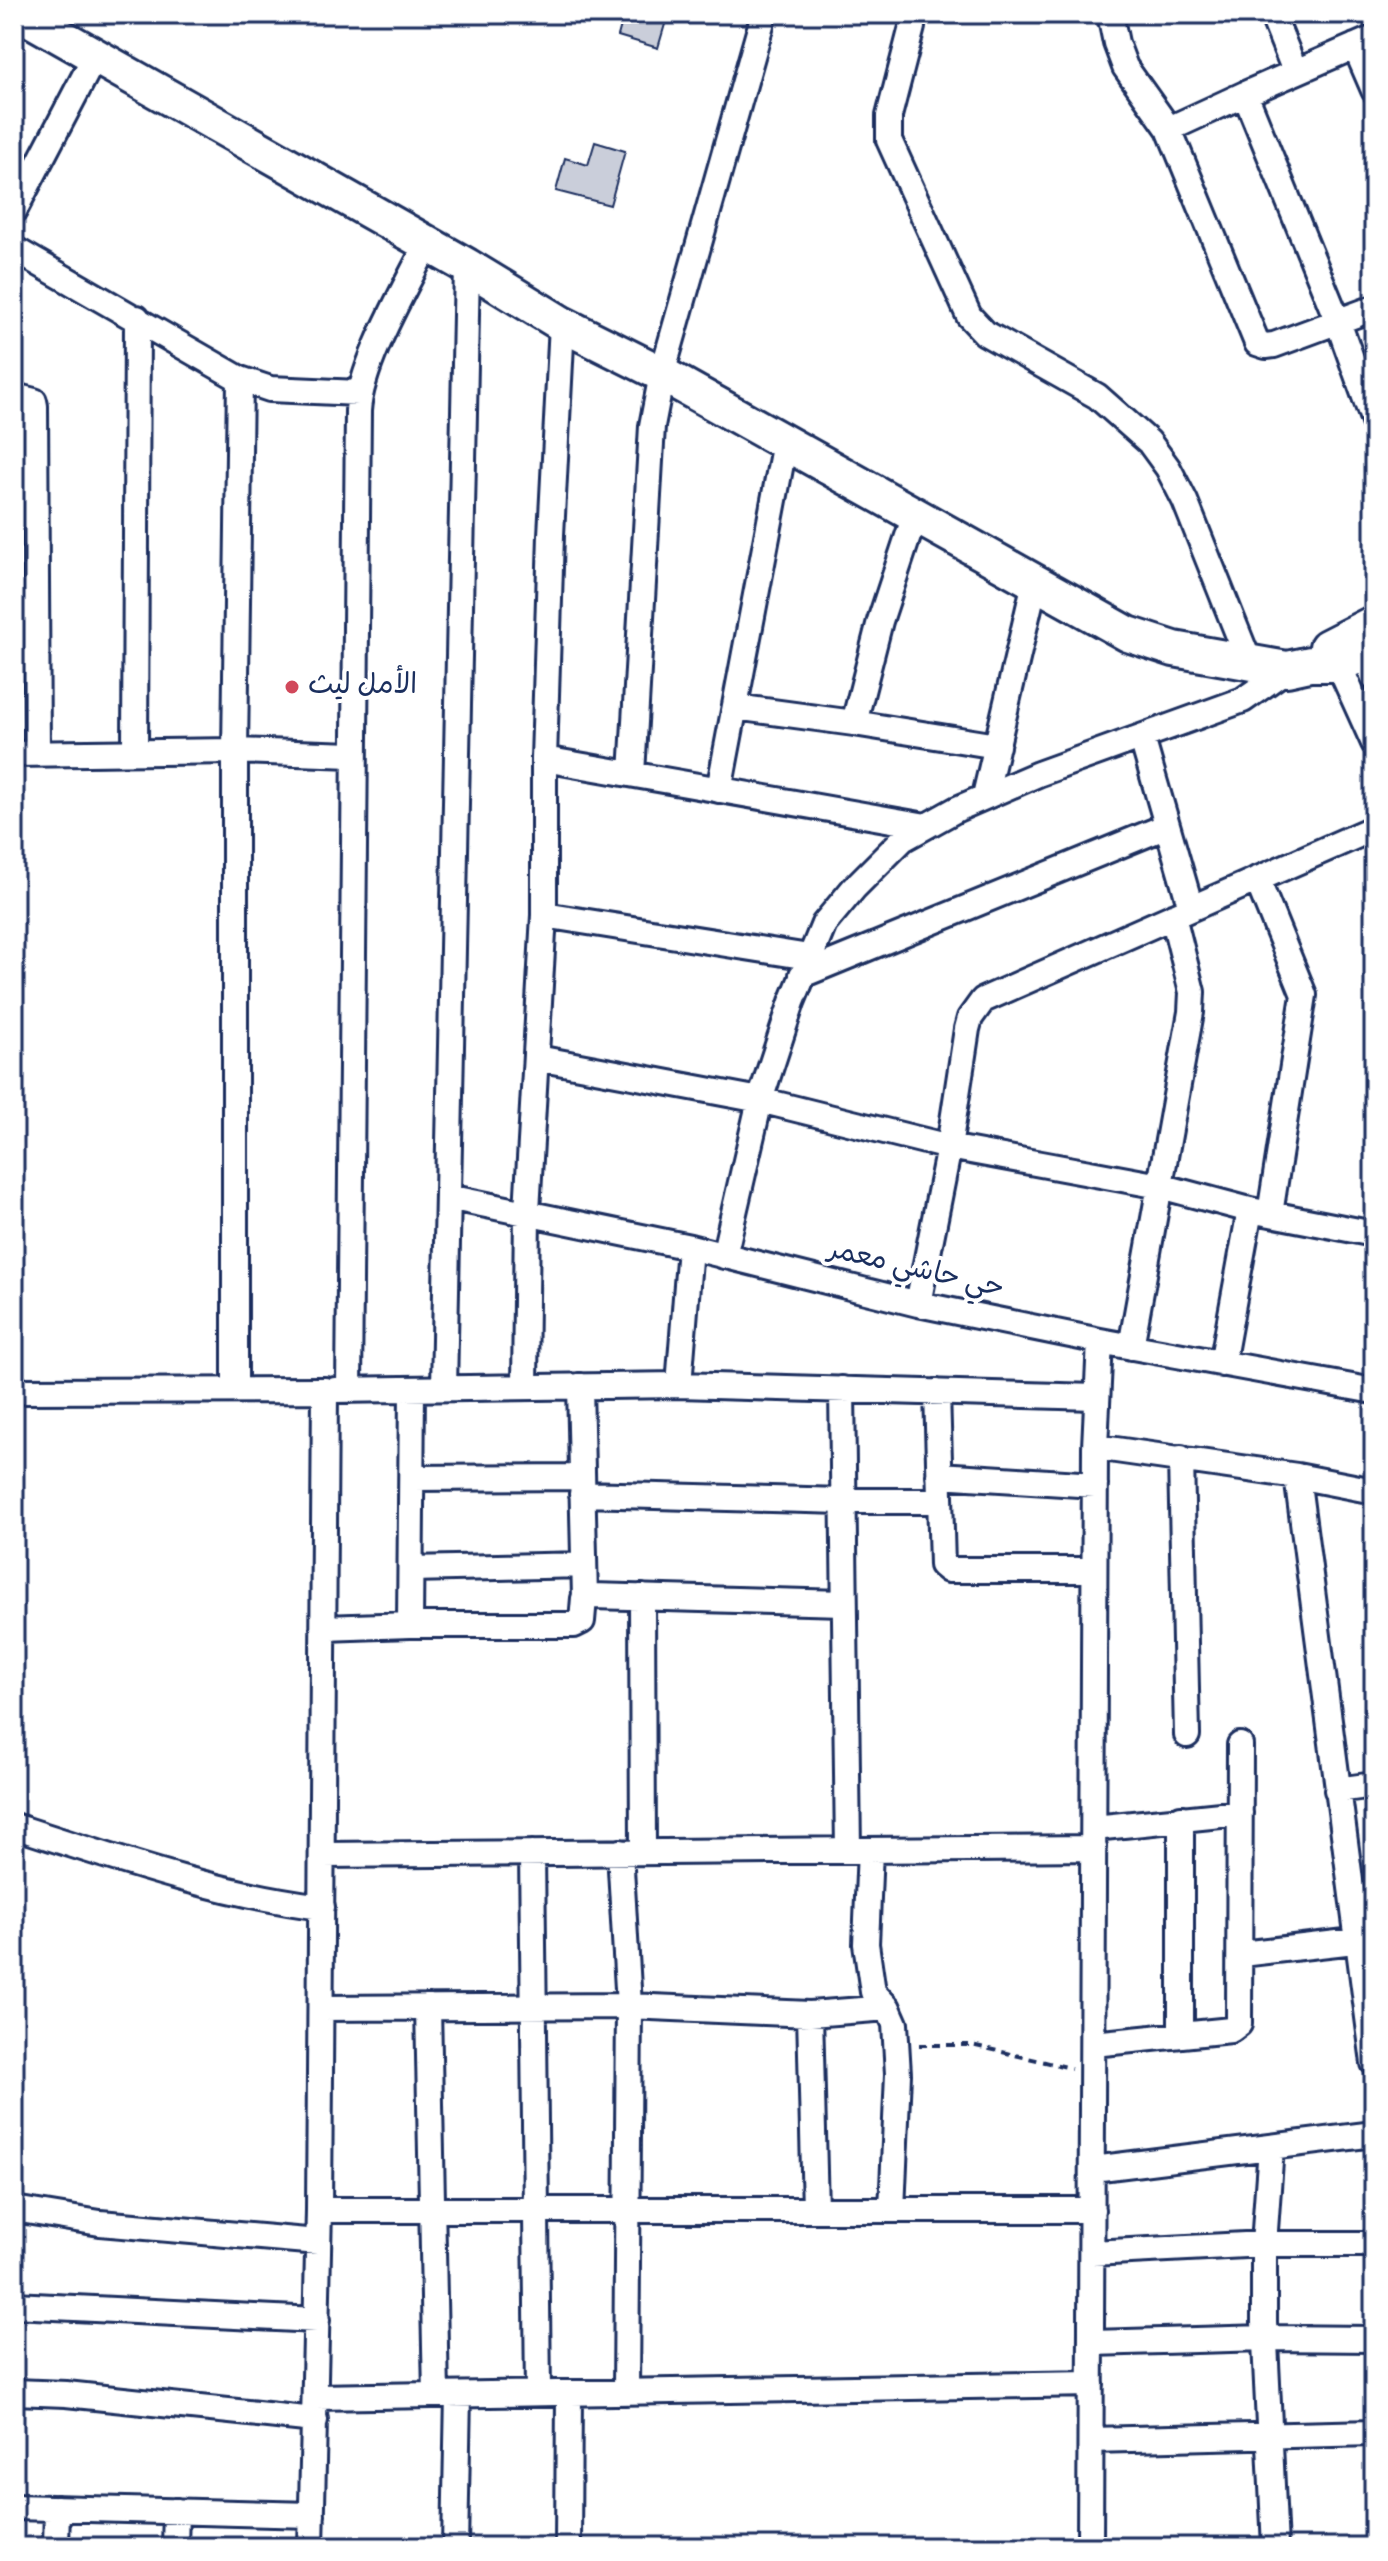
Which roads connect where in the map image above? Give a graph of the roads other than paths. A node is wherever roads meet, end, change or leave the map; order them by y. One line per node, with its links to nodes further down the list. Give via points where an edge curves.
1 (21, 14): 7 (street)
2 (764, 14): 20 (street)
3 (1110, 14): 11 (street, via 1125,67)
4 (1272, 14): 8 (street)
5 (912, 27): 29 (street, via 889,116 889,140 969,316 985,333 1097,396 1149,442 1185,501)
6 (1365, 42): 8 (street); 9 (street)
7 (95, 56): 12 (street); 13 (street)
8 (1295, 71): 10 (street)
9 (1374, 90)
10 (1245, 94): 11 (street); 18 (street)
11 (1169, 129): 18 (street, via 1257,343 1270,346)
12 (14, 211)
13 (427, 244): 15 (street); 22 (street)
14 (14, 249): 17 (street)
15 (467, 266): 19 (street); 54 (street)
16 (1374, 308): 18 (street)
17 (137, 318): 21 (street); 36 (street)
18 (1338, 322): 24 (street)
19 (562, 324): 20 (street); 39 (street)
20 (662, 374): 25 (street); 40 (street, via 652,426)
21 (240, 379): 22 (street, via 270,389); 35 (street)
22 (359, 393): 38 (street)
23 (14, 396): 37 (street, via 30,398 35,406)
24 (1374, 421)
25 (785, 442): 26 (street); 30 (street)
26 (915, 515): 27 (street); 31 (street)
27 (1035, 582): 29 (street, via 1128,634); 34 (street)
28 (1345, 653): 29 (street); 32 (street); 33 (street)
29 (1250, 664)
30 (735, 707): 31 (street); 41 (street)
31 (854, 723): 34 (street)
32 (1142, 738): 42 (street); 44 (street)
33 (1374, 743)
34 (997, 746): 42 (street)
35 (235, 751): 36 (street); 38 (street); 70 (street)
36 (135, 752): 37 (street)
37 (26, 754)
38 (353, 755): 71 (street)
39 (544, 759): 40 (street); 48 (street)
40 (632, 774): 41 (street)
41 (719, 790): 43 (street)
42 (985, 796): 43 (street)
43 (926, 826): 49 (street, via 903,839 854,888 824,924)
44 (1167, 826): 47 (street); 49 (street)
45 (1374, 828): 46 (street)
46 (1257, 879): 47 (street); 56 (street, via 1304,995)
47 (1182, 912): 52 (street, via 983,1000 967,1029); 53 (street, via 1191,1012)
48 (544, 915): 49 (street); 50 (street)
49 (805, 966): 51 (street)
50 (537, 1058): 51 (street); 55 (street)
51 (760, 1100): 52 (street); 59 (street)
52 (949, 1147): 53 (street); 60 (street)
53 (1160, 1186): 56 (street); 62 (street)
54 (448, 1197): 55 (street, حي حاشي معمر); 67 (street)
55 (527, 1211): 58 (street, حي حاشي معمر); 66 (street)
56 (1260, 1212): 57 (street); 63 (street)
57 (1374, 1234)
58 (690, 1247): 59 (street, حي حاشي معمر); 64 (street)
59 (724, 1256): 60 (street, حي حاشي معمر)
60 (918, 1304): 61 (street, حي حاشي معمر)
61 (1100, 1341): 62 (street, حي حاشي معمر); 75 (street)
62 (1131, 1347): 63 (street, حي حاشي معمر)
63 (1222, 1364): 73 (street, حي حاشي معمر)
64 (679, 1385): 65 (street); 69 (street)
65 (580, 1386): 66 (street); 82 (street)
66 (525, 1387): 67 (street)
67 (444, 1388): 68 (street)
68 (412, 1389): 71 (street); 80 (street)
69 (842, 1389): 74 (street); 84 (street)
70 (235, 1390): 71 (street); 72 (street)
71 (337, 1390): 93 (street)
72 (14, 1391)
73 (1374, 1391)
74 (937, 1392): 75 (street); 78 (street)
75 (1096, 1397): 76 (street)
76 (1095, 1447): 77 (street); 81 (street)
77 (1181, 1458): 79 (street); 94 (street)
78 (939, 1475): 81 (street); 85 (street)
79 (1297, 1476): 83 (street); 97 (street)
80 (412, 1478): 82 (street); 87 (street)
81 (1095, 1485): 88 (street)
82 (582, 1486): 84 (street); 86 (street)
83 (1374, 1491)
84 (843, 1501): 85 (street); 91 (street)
85 (940, 1501): 88 (street, via 940,1560 948,1570)
86 (584, 1565): 87 (street); 90 (street)
87 (411, 1569): 92 (street)
88 (1094, 1570): 101 (street)
89 (642, 1597): 90 (street); 91 (street); 103 (street)
90 (585, 1598): 92 (street, via 582,1621 574,1625)
91 (844, 1603): 102 (street)
92 (410, 1625): 93 (street)
93 (324, 1628): 105 (street)
94 (1187, 1735)
95 (1240, 1745): 98 (street)
96 (1374, 1785): 97 (street)
97 (1337, 1790): 107 (street)
98 (1240, 1813): 99 (street); 108 (street)
99 (1181, 1818): 101 (street); 115 (street)
100 (14, 1826): 106 (street, via 119,1860 280,1902)
101 (1094, 1838): 102 (street); 117 (street)
102 (859, 1850): 103 (street); 113 (street, via 873,1992)
103 (631, 1852): 104 (street); 109 (street)
104 (532, 1853): 105 (street); 111 (street)
105 (322, 1855): 106 (street)
106 (322, 1907): 112 (street)
107 (1366, 1940): 108 (street); 116 (street)
108 (1241, 1954): 115 (street, via 1239,2024 1231,2030)
109 (629, 2006): 111 (street); 114 (street); 126 (street)
110 (428, 2007): 111 (street); 112 (street); 124 (street)
111 (533, 2007): 125 (street)
112 (321, 2008): 123 (street)
113 (888, 2008): 114 (street); 128 (street, via 895,2024 898,2074)
114 (810, 2014): 127 (street)
115 (1181, 2035): 117 (street)
116 (1372, 2038): 118 (street)
117 (1093, 2044): 121 (street)
118 (1374, 2063)
119 (1374, 2134): 120 (street)
120 (1271, 2147): 121 (street); 131 (street)
121 (1093, 2169): 129 (street)
122 (14, 2209): 130 (street, via 100,2223)
123 (319, 2210): 124 (street); 130 (street)
124 (430, 2210): 125 (street); 144 (street)
125 (536, 2210): 126 (street); 142 (street)
126 (628, 2210): 127 (street); 141 (street)
127 (815, 2210): 128 (street)
128 (892, 2210): 129 (street)
129 (1092, 2210): 133 (street)
130 (318, 2242): 135 (street)
131 (1264, 2244): 132 (street); 133 (street); 136 (street)
132 (1374, 2244)
133 (1092, 2253): 138 (street)
134 (14, 2305): 135 (street)
135 (317, 2320): 145 (street)
136 (1265, 2338): 137 (street); 138 (street); 147 (street)
137 (1374, 2339)
138 (1092, 2343): 139 (street)
139 (1091, 2384): 141 (street); 148 (street)
140 (14, 2392): 145 (street)
141 (626, 2392): 143 (street)
142 (538, 2393): 143 (street); 144 (street)
143 (569, 2393): 157 (street)
144 (447, 2395): 145 (street); 156 (street)
145 (316, 2409): 152 (street)
146 (1374, 2433): 147 (street)
147 (1271, 2435): 148 (street); 159 (street)
148 (1091, 2440): 158 (street)
149 (14, 2507): 150 (street)
150 (57, 2508): 151 (street); 153 (street)
151 (176, 2511): 152 (street); 154 (street)
152 (312, 2515): 155 (street)
153 (56, 2547)
154 (175, 2547)
155 (311, 2547)
156 (455, 2547)
157 (568, 2547)
158 (1090, 2547)
159 (1275, 2547)

